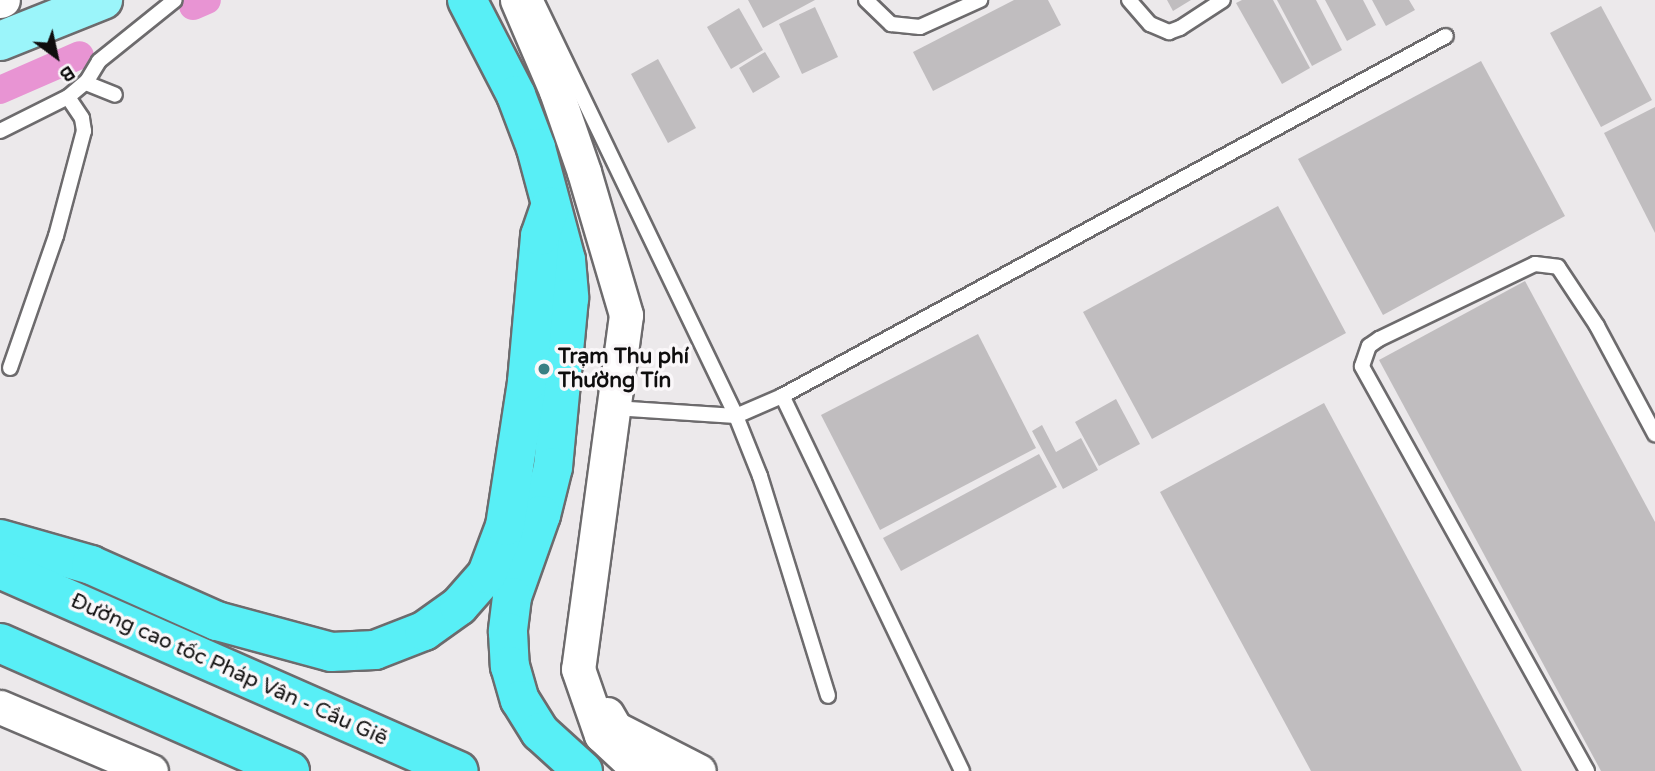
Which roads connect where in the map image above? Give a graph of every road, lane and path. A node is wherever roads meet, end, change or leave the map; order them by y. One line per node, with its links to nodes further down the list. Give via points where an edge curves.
1 (103, 0): 11 (main road)
2 (175, 0): 12 (lane, via 99,61)
3 (467, 0): 16 (highway, via 516,95 536,148)
4 (517, 0): 19 (street, via 560,103 626,315)
5 (536, 0): 20 (lane)
6 (866, 0): 7 (lane, via 891,24 920,27)
7 (980, 0)
8 (1129, 0): 9 (lane, via 1150,24 1169,32)
9 (1223, 0)
10 (1446, 36): 18 (lane)
11 (0, 41)
12 (87, 82): 13 (lane); 14 (lane)
13 (114, 95)
14 (68, 97): 15 (lane); 17 (lane, via 82,118 84,131 57,236)
15 (0, 131)
16 (550, 206): 22 (highway, via 540,236 527,382 505,526 487,574 459,606 424,631 375,650 331,652 217,621 91,565); 31 (highway, via 566,260 569,298 553,467 512,597 508,632 510,666 520,700 540,732)
17 (10, 368)
18 (782, 396): 20 (lane); 34 (lane)
19 (614, 408): 20 (lane); 25 (street)
20 (736, 416): 26 (lane, via 760,476)
21 (1655, 434): 35 (lane, via 1597,326 1558,267 1535,264 1379,339 1369,345 1362,366)
22 (0, 539)
23 (0, 569): 30 (highway, Đường cao tốc Pháp Vân - Cầu Giẽ)
24 (0, 643): 29 (highway)
25 (578, 669): 32 (street, via 601,735 631,763); 33 (street, via 615,728)
26 (828, 696)
27 (0, 707): 28 (street)
28 (151, 771)
29 (290, 771)
30 (459, 771)
31 (583, 771)
32 (648, 771)
33 (699, 771)
34 (962, 771)
35 (1587, 771)

